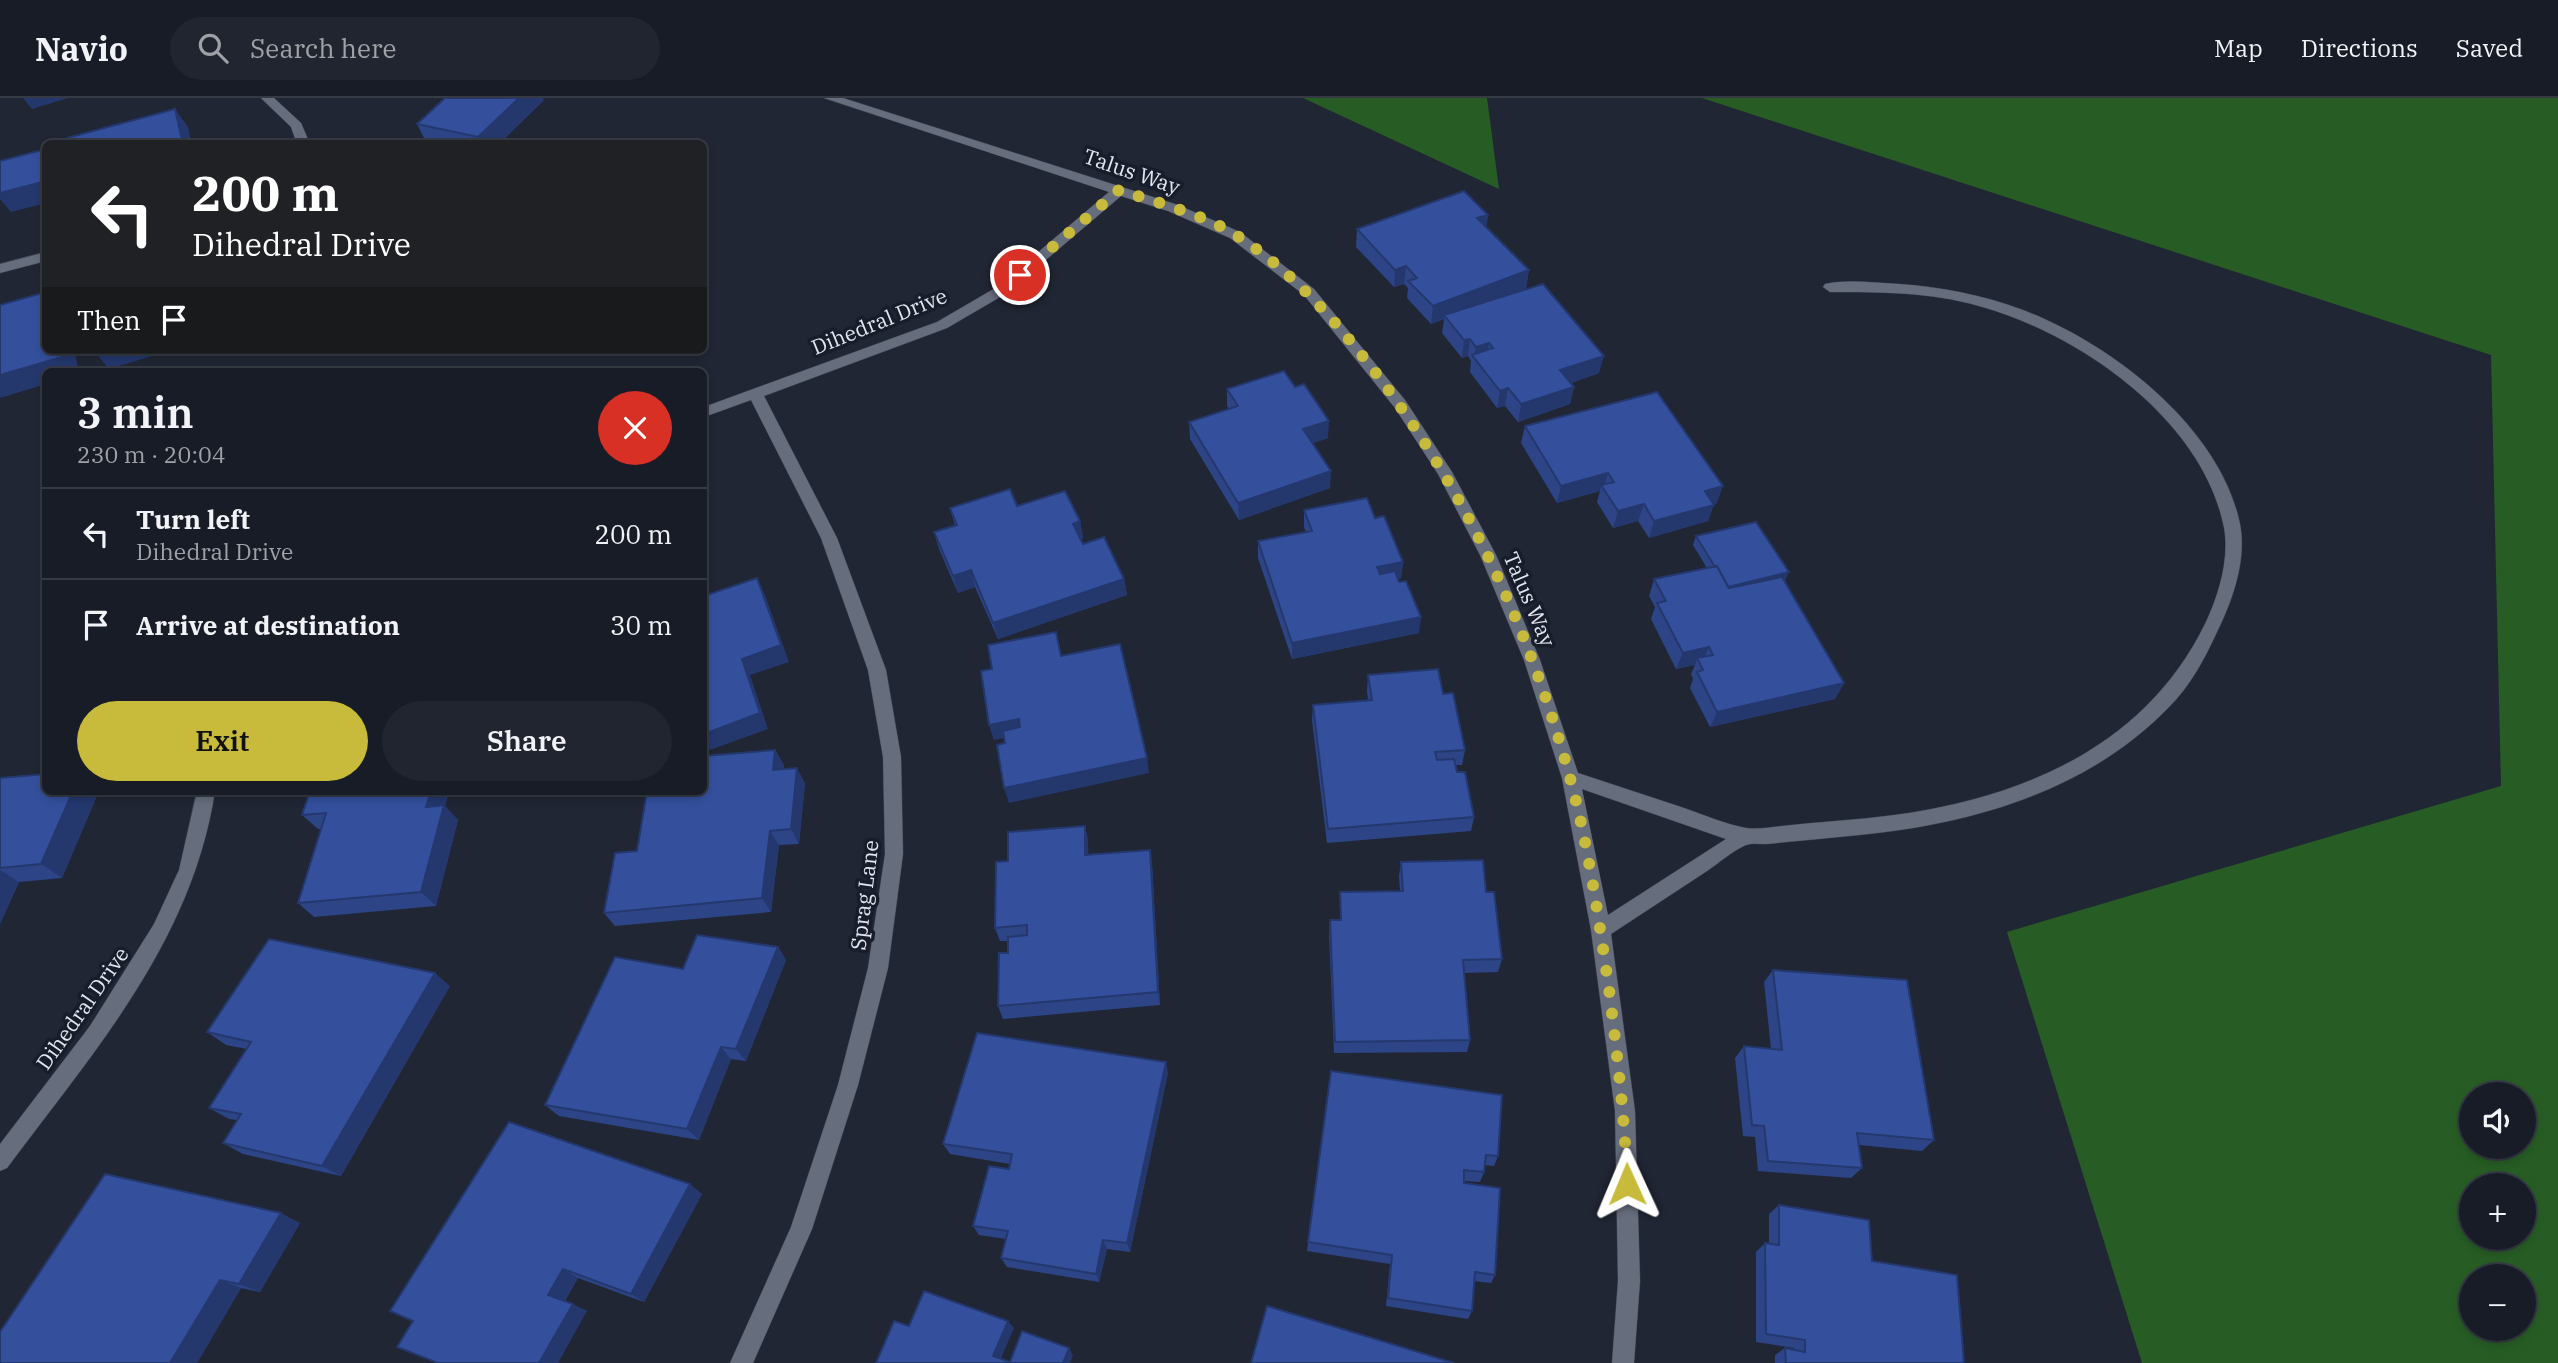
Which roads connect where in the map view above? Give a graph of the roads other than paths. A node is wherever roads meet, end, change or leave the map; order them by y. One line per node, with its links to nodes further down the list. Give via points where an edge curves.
1 (267, 98): 3 (street, via 297,125)
2 (830, 98): 4 (street, Talus Way)
3 (303, 140)
4 (1119, 190): 8 (street, Dihedral Drive, via 1002,290 942,325); 10 (street, Talus Way, via 1235,235 1309,292 1400,404 1444,472 1488,555 1532,660)
5 (42, 257): 6 (street)
6 (0, 269)
7 (1830, 288): 12 (street, via 1940,292 1987,303 2029,318 2109,363 2150,395 2205,457 2231,524 2232,555 2226,592 2193,667 2140,727 2095,757 2056,778 1954,814)
8 (755, 393): 9 (street, Dihedral Drive); 15 (street, Sprag Lane, via 829,538 877,670 892,757 894,854 878,968 848,1085 801,1229)
9 (707, 411)
10 (1571, 778): 12 (street); 13 (street, Talus Way)
11 (205, 795): 14 (street, Dihedral Drive, via 179,893 132,982)
12 (1745, 836): 13 (street)
13 (1601, 930): 16 (street, Talus Way, via 1625,1111 1629,1281)
14 (0, 1161)
15 (741, 1363)
16 (1623, 1363)

